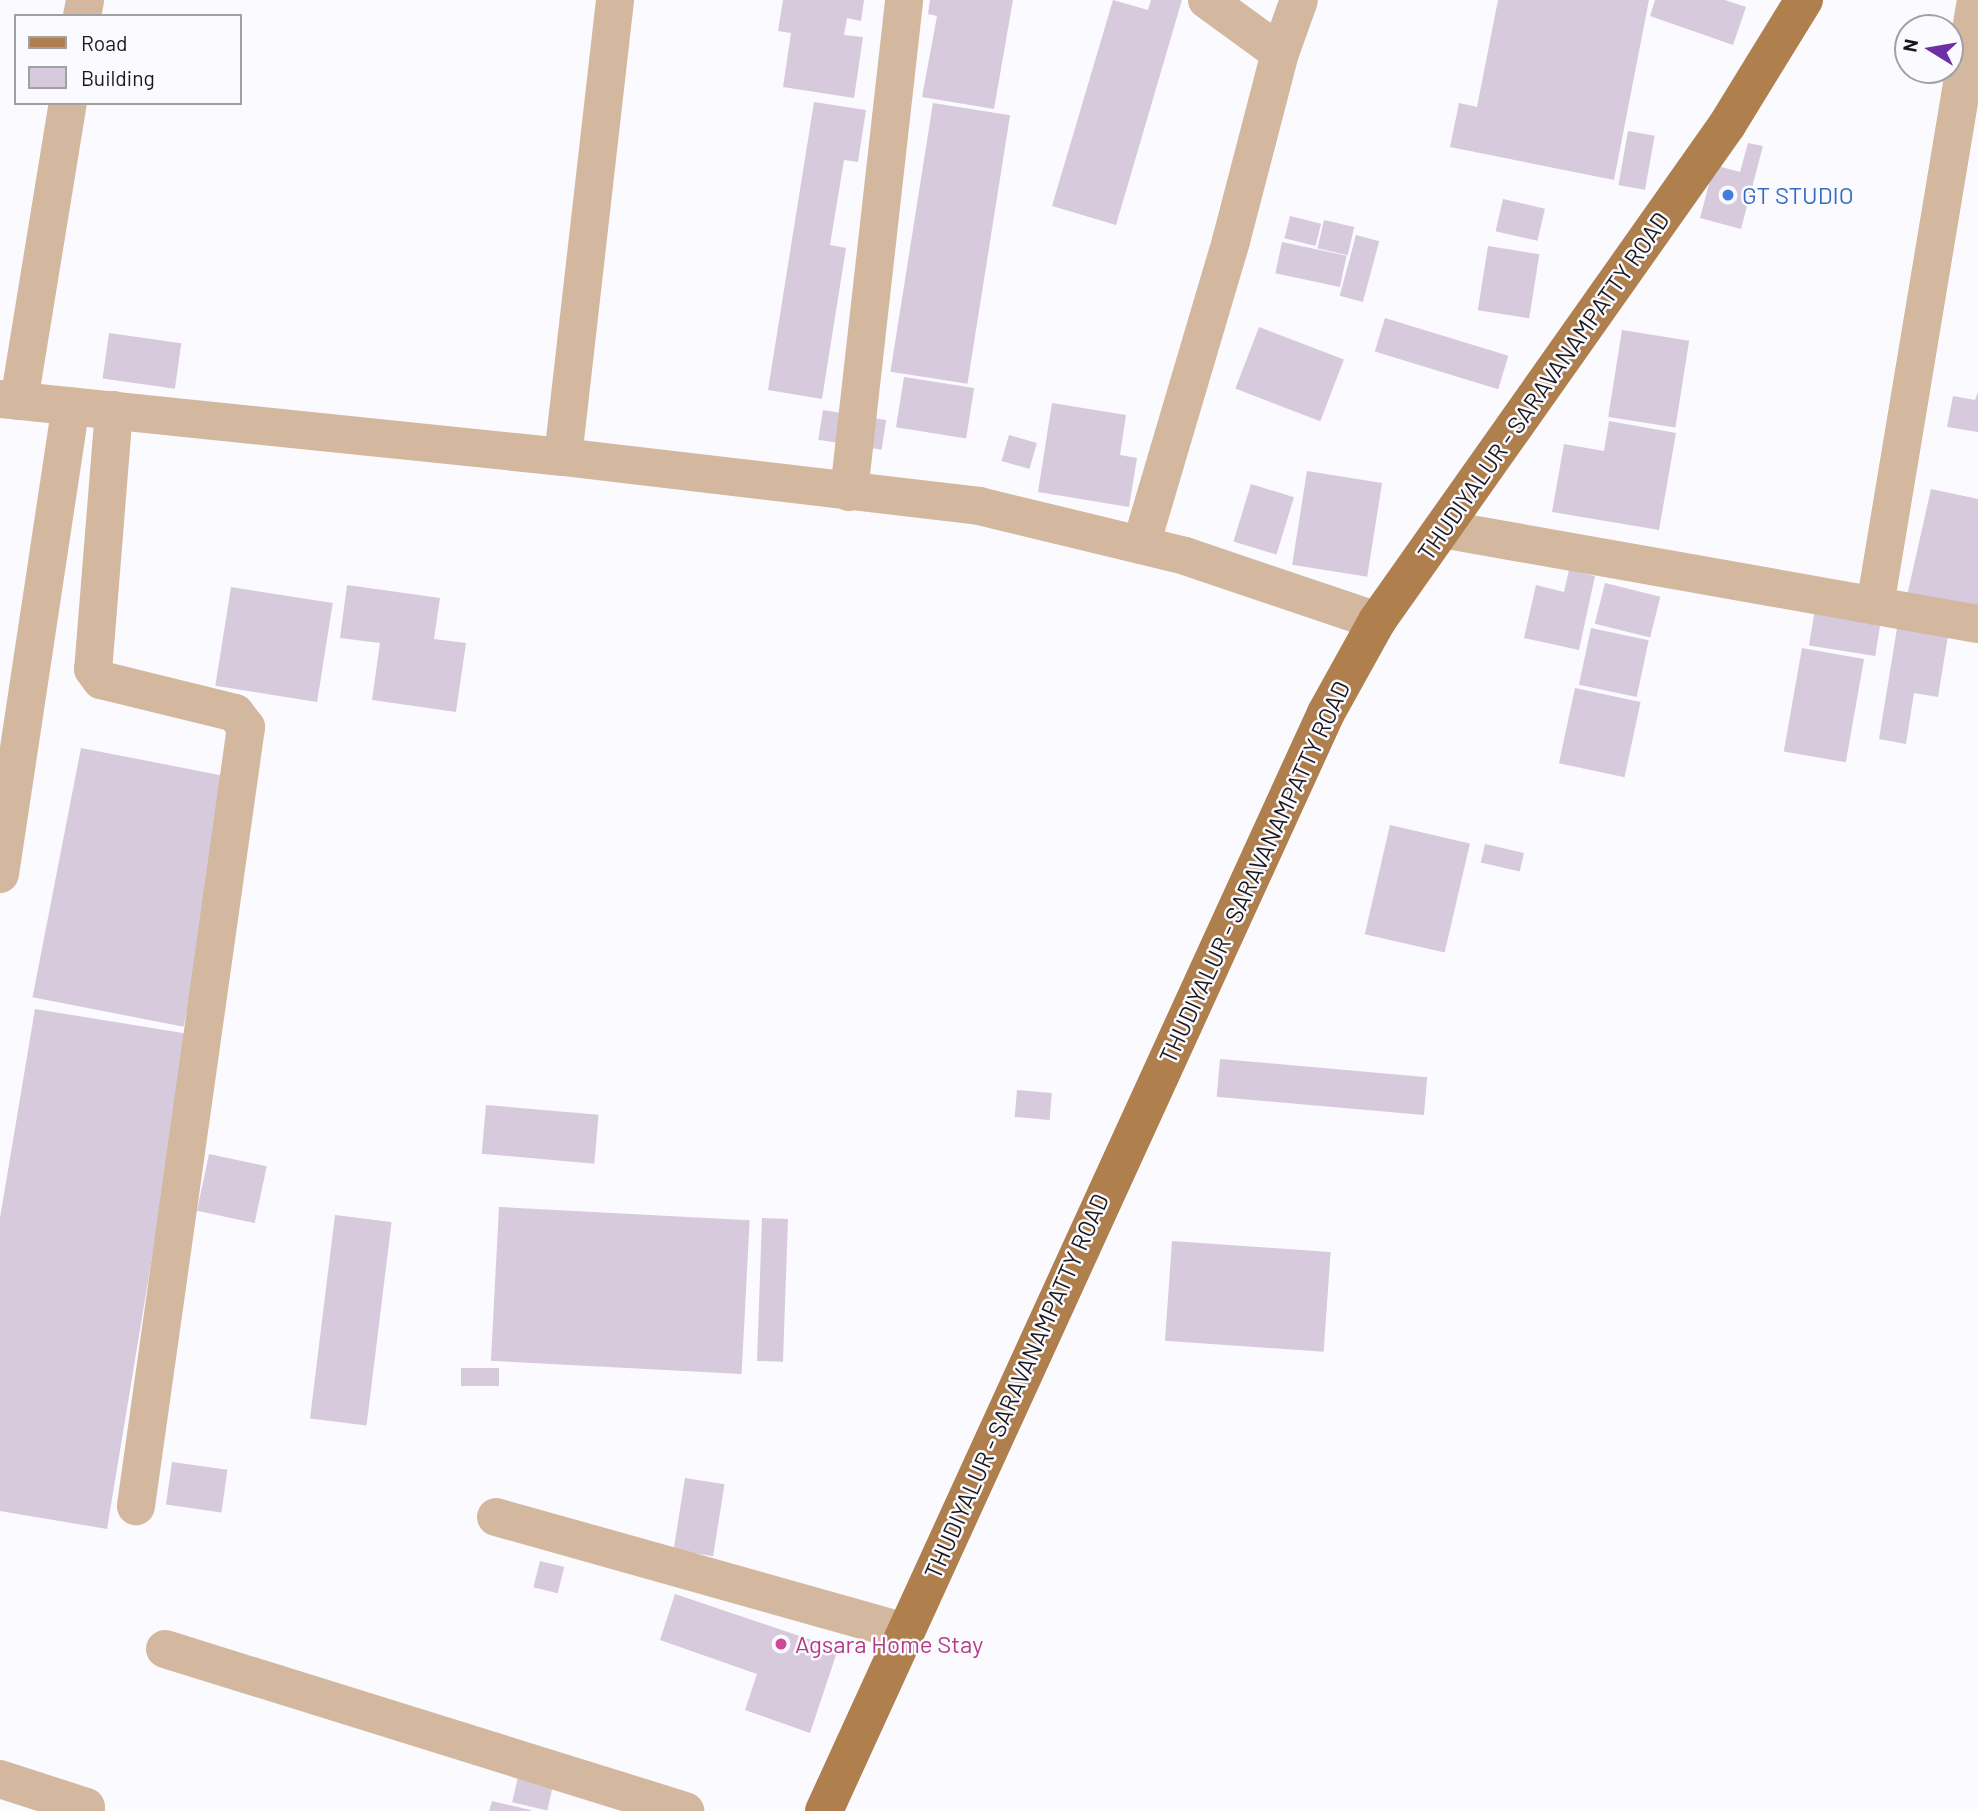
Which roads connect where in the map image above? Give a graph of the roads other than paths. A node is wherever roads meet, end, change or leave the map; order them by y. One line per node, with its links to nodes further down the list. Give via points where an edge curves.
1 (615, 0): 12 (street)
2 (904, 0): 13 (street)
3 (1207, 0): 7 (street)
4 (1299, 0): 7 (street)
5 (1804, 0): 14 (main road, THUDIYALUR - SARAVANAMPATTY ROAD, via 1727,125)
6 (1976, 0): 16 (street)
7 (1280, 53): 15 (street, via 1231,241)
8 (68, 105): 9 (street)
9 (9, 400): 10 (street)
10 (71, 406): 11 (street); 19 (street)
11 (114, 410): 12 (street); 20 (street, via 93,669 101,680 235,713 246,727)
12 (563, 457): 13 (street)
13 (849, 492): 15 (street, via 979,506)
14 (1442, 529): 16 (street); 17 (main road, THUDIYALUR - SARAVANAMPATTY ROAD)
15 (1140, 545): 17 (street)
16 (1875, 606): 18 (street)
17 (1377, 621): 22 (main road, THUDIYALUR - SARAVANAMPATTY ROAD, via 1326,713)
18 (1978, 624)
19 (0, 874)
20 (136, 1506)
21 (496, 1517): 22 (street)
22 (905, 1632): 27 (main road, THUDIYALUR - SARAVANAMPATTY ROAD)
23 (165, 1649): 26 (street)
24 (0, 1779): 25 (street, via 86,1807)
25 (86, 1811)
26 (685, 1811)
27 (824, 1811)

